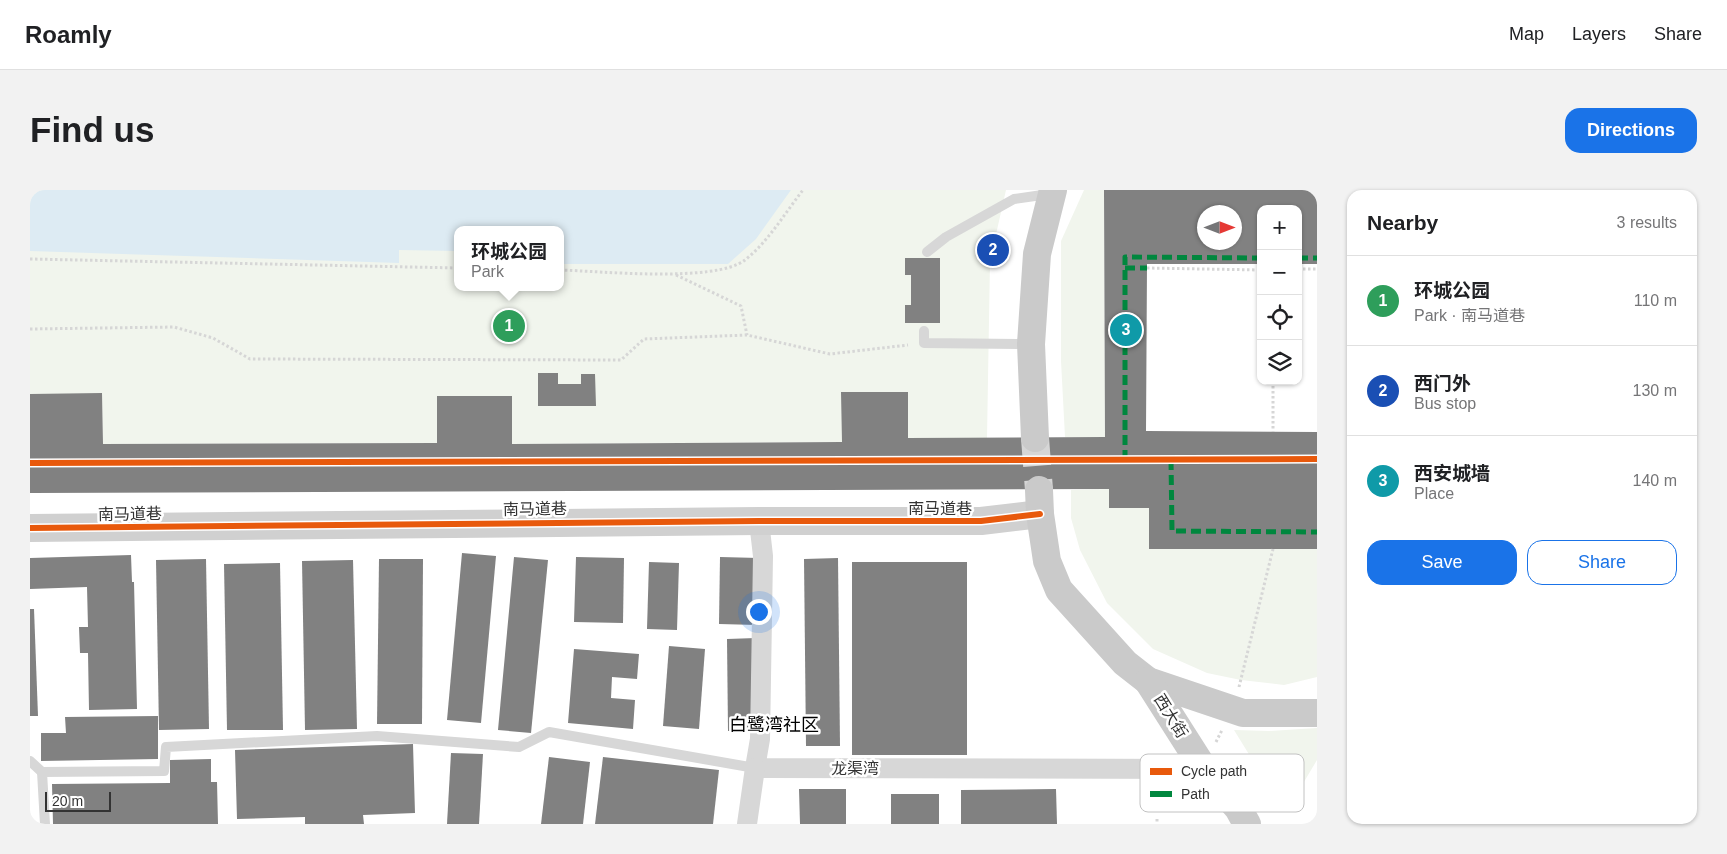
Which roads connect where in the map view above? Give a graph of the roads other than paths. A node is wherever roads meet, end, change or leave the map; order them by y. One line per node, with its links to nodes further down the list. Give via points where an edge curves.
1 (1052, 192): 2 (lane, via 1014,199 946,237); 4 (main road, via 1037,254)
2 (927, 252)
3 (924, 331): 4 (lane, via 924,343)
4 (1031, 344): 5 (main road)
5 (1036, 438)
6 (1040, 502): 7 (street, 南马道巷, via 981,522); 9 (main road, via 1047,561 1059,590 1125,663)
7 (759, 520): 8 (street, 南马道巷); 13 (street, via 762,556 760,739)
8 (30, 528)
9 (1148, 681): 10 (main road, via 1243,713); 11 (main road, 西大街)
10 (1317, 712)
11 (1194, 754)
12 (30, 761): 15 (lane)
13 (754, 768): 14 (street, 龙渠湾); 15 (lane, via 549,732 519,747 377,736 166,748 164,771); 17 (street)
14 (1140, 769)
15 (42, 772): 16 (lane)
16 (45, 824)
17 (747, 824)

